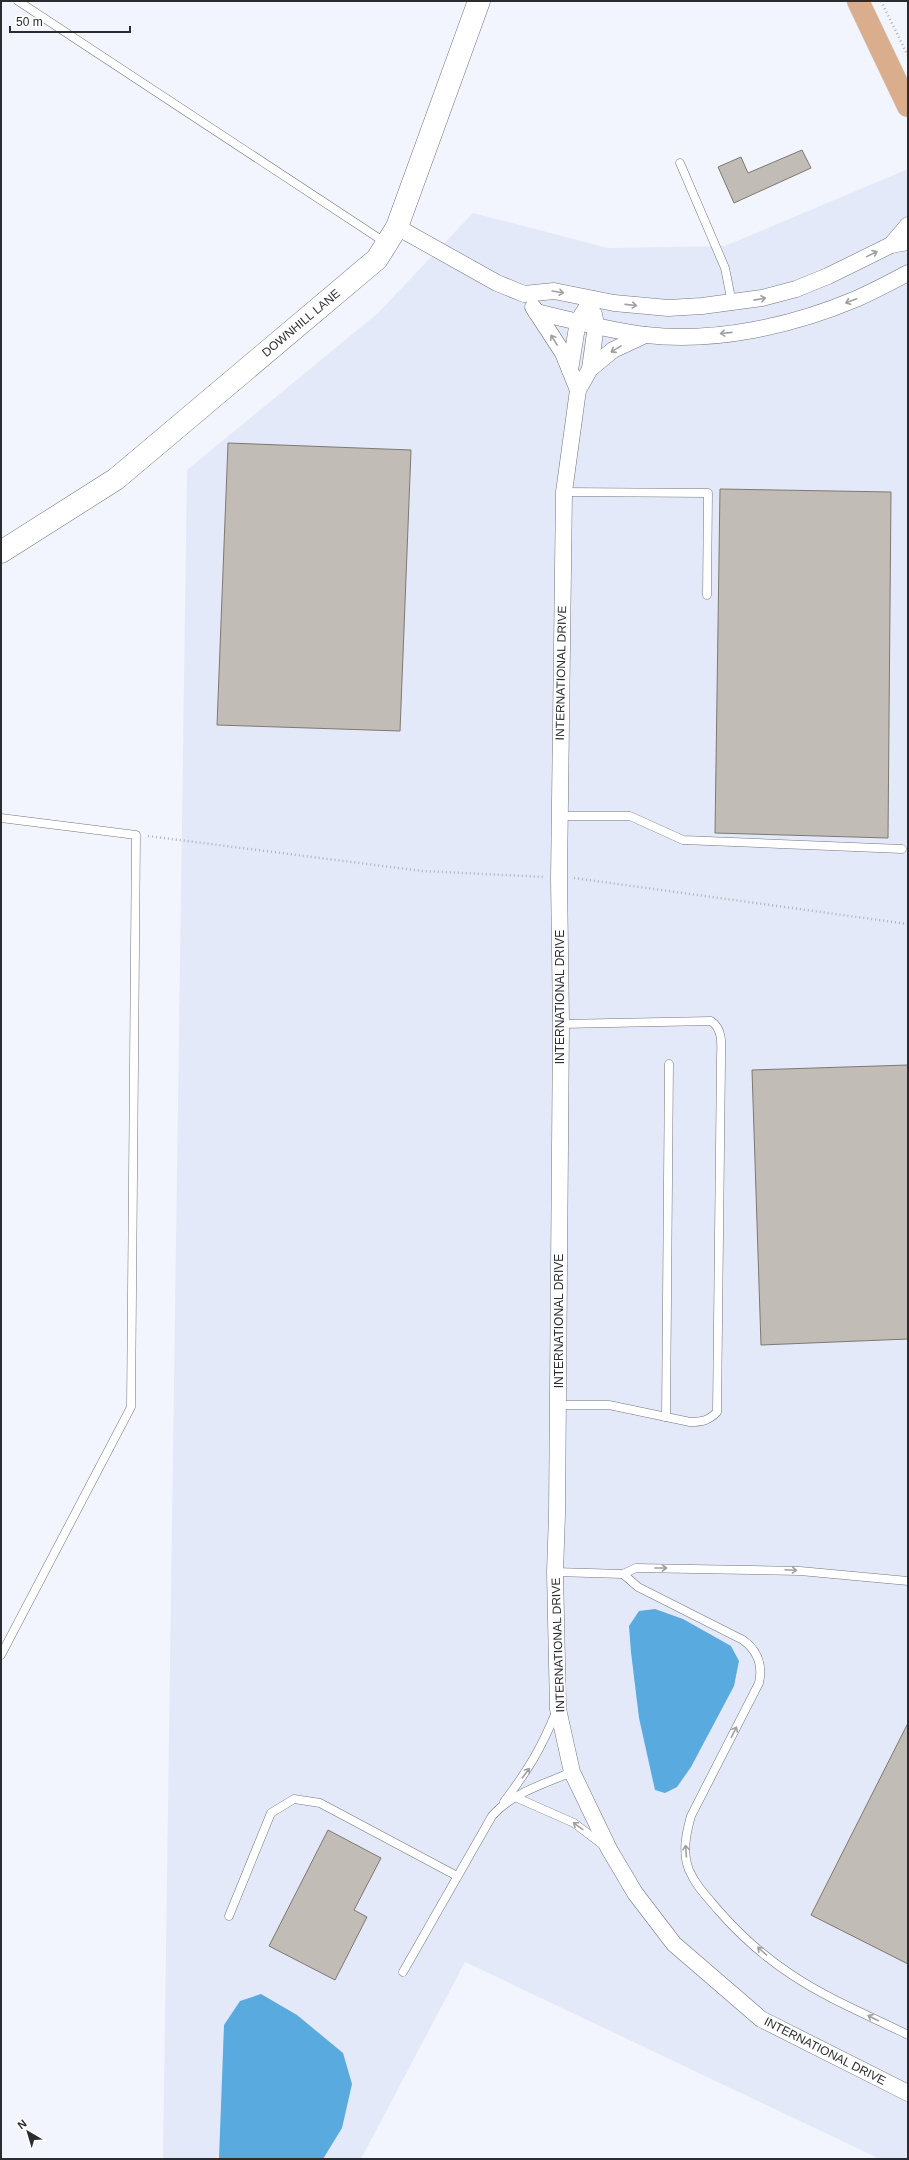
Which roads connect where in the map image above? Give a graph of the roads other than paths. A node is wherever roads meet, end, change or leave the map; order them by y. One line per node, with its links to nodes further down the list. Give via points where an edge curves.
1 (18, 1): 7 (lane)
2 (479, 1): 7 (street, DOWNHILL LANE)
3 (858, 1): 4 (main road)
4 (908, 106)
5 (680, 163): 13 (lane, via 726,268)
6 (908, 226): 9 (street)
7 (392, 235): 11 (street); 22 (street, DOWNHILL LANE, via 377,259 116,479)
8 (908, 242): 9 (street)
9 (891, 245): 13 (street, one-way to 9, via 796,289)
10 (908, 274): 17 (street, INTERNATIONAL DRIVE, one-way to 17, via 829,309 762,328 674,337)
11 (524, 294): 12 (street, one-way to 12, via 554,291); 14 (street, INTERNATIONAL DRIVE)
12 (592, 299): 13 (street, one-way to 13, via 668,308); 15 (street); 16 (street, INTERNATIONAL DRIVE)
13 (732, 303)
14 (536, 312): 15 (street, INTERNATIONAL DRIVE); 19 (street, INTERNATIONAL DRIVE, one-way to 14)
15 (578, 321): 16 (street, INTERNATIONAL DRIVE); 19 (street)
16 (596, 325): 17 (street, INTERNATIONAL DRIVE); 18 (street, INTERNATIONAL DRIVE)
17 (645, 335): 18 (street, INTERNATIONAL DRIVE, one-way to 18, via 613,350)
18 (590, 369): 20 (street, INTERNATIONAL DRIVE)
19 (570, 370): 20 (street, INTERNATIONAL DRIVE)
20 (578, 390): 21 (street, INTERNATIONAL DRIVE)
21 (564, 492): 23 (lane, via 708,493); 24 (street, INTERNATIONAL DRIVE)
22 (1, 552)
23 (707, 596)
24 (559, 816): 26 (lane, via 630,816 683,840); 27 (street, INTERNATIONAL DRIVE)
25 (1, 818): 34 (lane, via 136,835 131,1407)
26 (902, 849)
27 (560, 1024): 29 (street, INTERNATIONAL DRIVE); 30 (lane, via 711,1021 717,1025 720,1032 717,1412 710,1419 701,1422)
28 (669, 1064): 30 (lane)
29 (558, 1405): 30 (lane, via 610,1405); 31 (street, INTERNATIONAL DRIVE)
30 (666, 1417)
31 (555, 1572): 32 (lane); 35 (street, INTERNATIONAL DRIVE)
32 (623, 1574): 33 (lane, one-way to 33, via 636,1568 763,1569); 43 (lane, one-way to 32, via 792,1975 728,1921 700,1890 689,1869 685,1853 685,1836 690,1816 759,1683 762,1671 759,1659 751,1646 743,1640 638,1586)
33 (908, 1581)
34 (1, 1654)
35 (558, 1709): 36 (street, INTERNATIONAL DRIVE); 38 (lane, one-way to 35, via 545,1741)
36 (572, 1772): 37 (lane); 39 (street, INTERNATIONAL DRIVE)
37 (515, 1797): 38 (lane); 39 (lane, one-way to 37, via 574,1823)
38 (503, 1804): 40 (lane, via 492,1816)
39 (608, 1849): 44 (street, INTERNATIONAL DRIVE, via 634,1893 674,1944 761,2019)
40 (457, 1876): 41 (lane, via 320,1803 294,1799 271,1813); 42 (lane)
41 (229, 1916)
42 (403, 1972)
43 (908, 2035)
44 (908, 2093)

